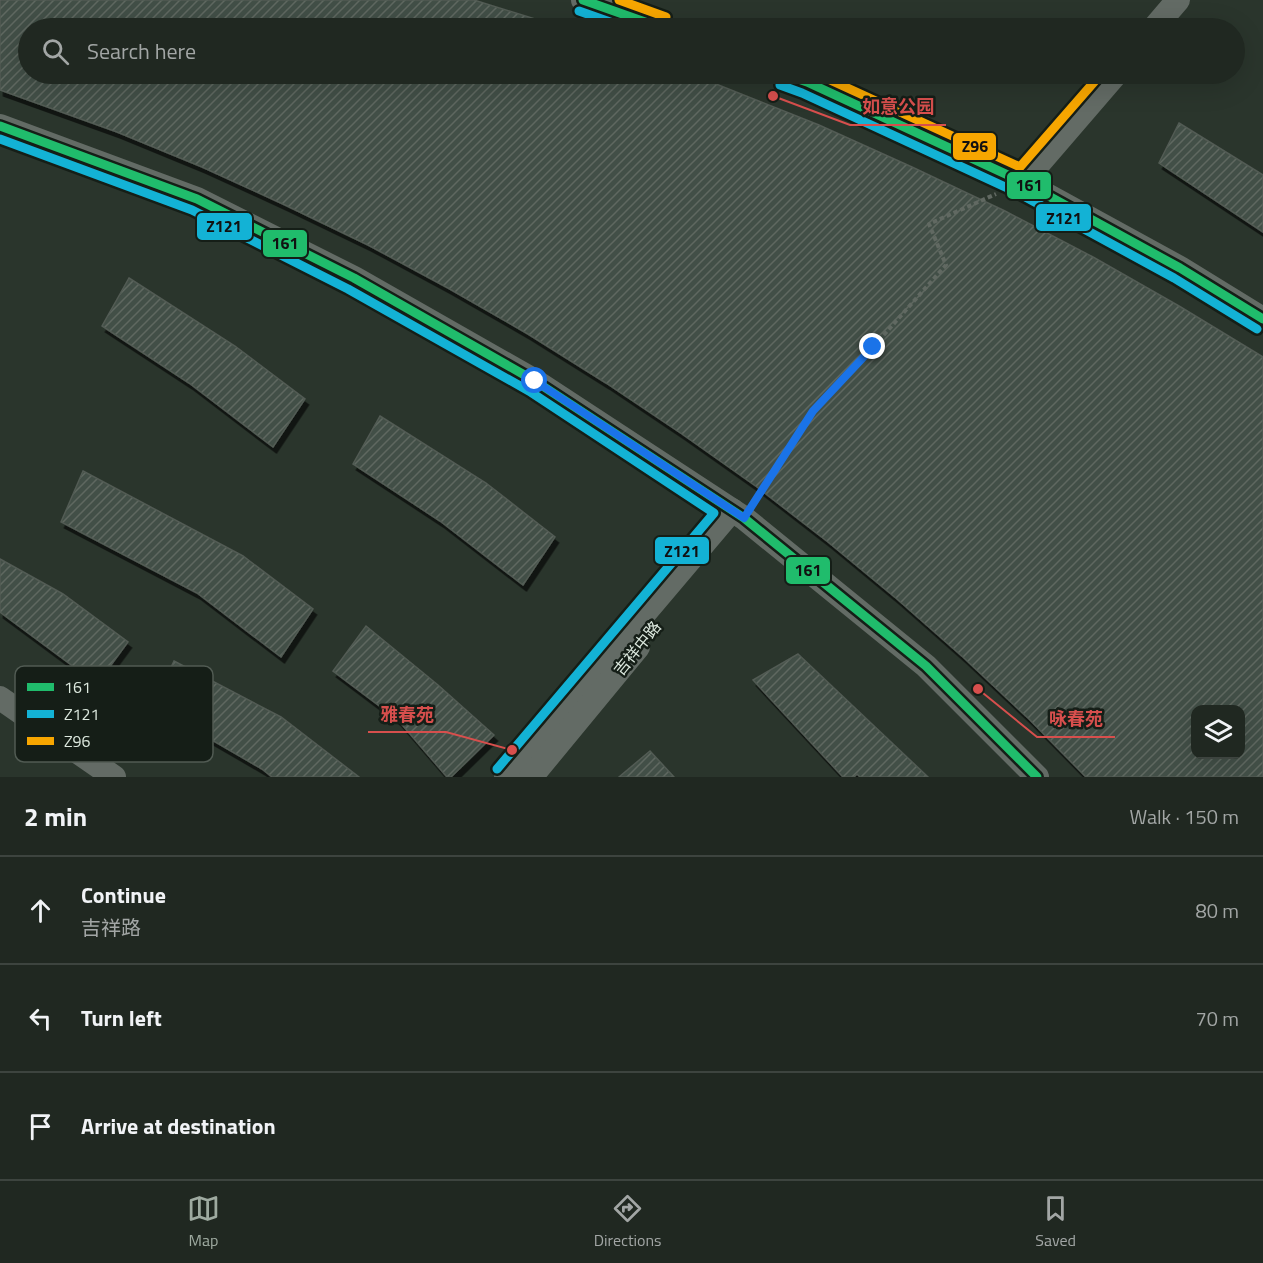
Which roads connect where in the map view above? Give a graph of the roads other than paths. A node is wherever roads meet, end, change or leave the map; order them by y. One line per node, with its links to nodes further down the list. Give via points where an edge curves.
1 (583, 0): 3 (street)
2 (1178, 0): 4 (street)
3 (634, 18)
4 (1163, 18)
5 (811, 84): 8 (street)
6 (1107, 84): 8 (street)
7 (0, 126): 10 (street, via 197,199 354,278 535,381)
8 (1023, 182): 9 (street, via 1180,268)
9 (1263, 319)
10 (738, 514): 15 (street, 吉祥中路); 16 (street, 吉祥中路); 17 (street, via 926,666)
11 (0, 698): 12 (street)
12 (15, 708)
13 (92, 762): 14 (street)
14 (114, 777)
15 (506, 777)
16 (531, 777)
17 (1037, 777)

